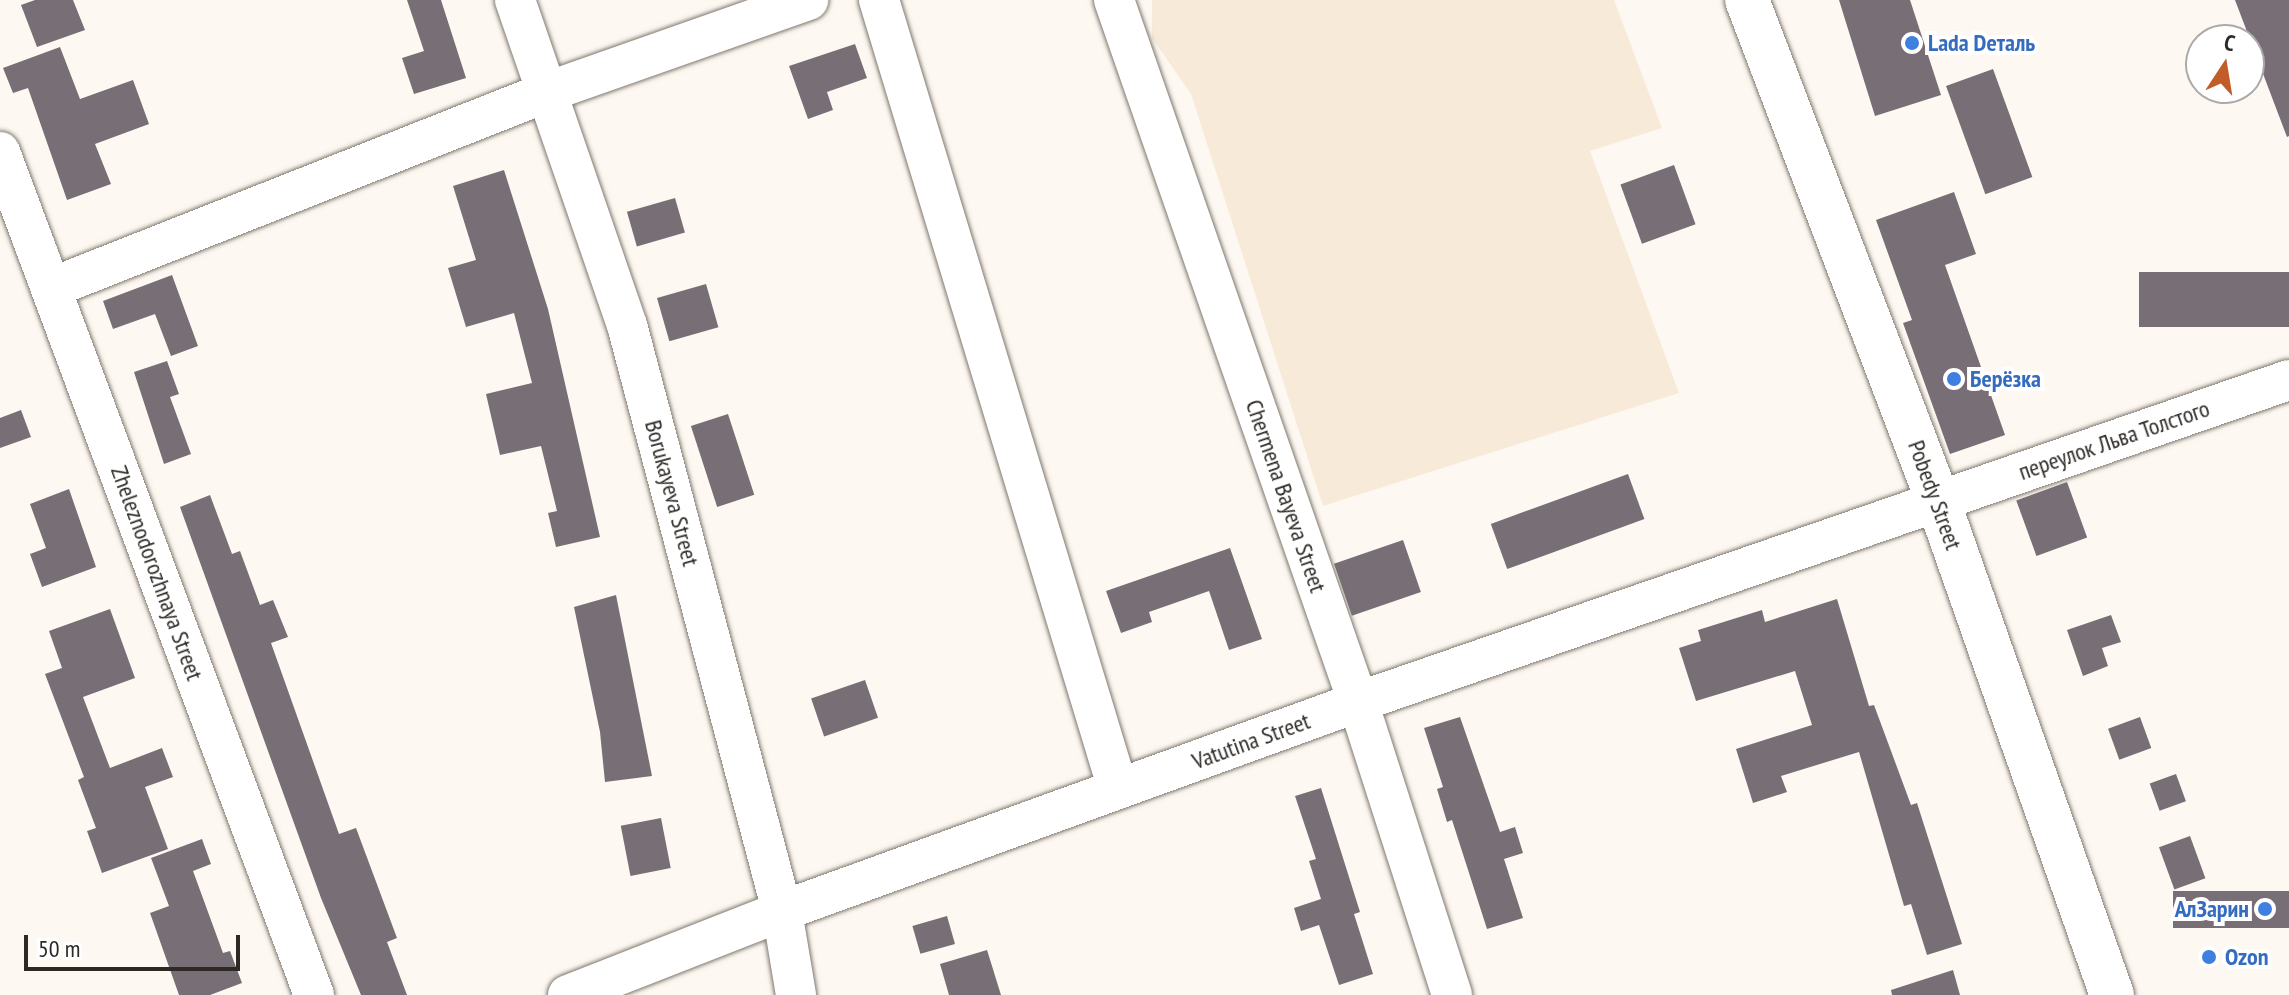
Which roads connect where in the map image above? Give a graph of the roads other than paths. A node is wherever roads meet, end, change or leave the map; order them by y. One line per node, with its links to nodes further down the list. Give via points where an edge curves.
1 (515, 0): 6 (street, Borukayeva Street)
2 (808, 0): 6 (street)
3 (879, 0): 12 (street)
4 (1114, 0): 11 (street, Chermena Bayeva Street)
5 (1747, 0): 10 (main road, Pobedy Street)
6 (547, 92): 8 (street); 13 (street, Borukayeva Street, via 627,325)
7 (0, 152): 8 (street, Zheleznodorozhnaya Street)
8 (51, 288): 14 (street, Zheleznodorozhnaya Street)
9 (2289, 380): 10 (street, переулок Льва Толстого)
10 (1938, 501): 11 (street, Vatutina Street); 18 (main road, Pobedy Street)
11 (1358, 702): 12 (street, Vatutina Street); 17 (street, Chermena Bayeva Street)
12 (1118, 789): 13 (street, Vatutina Street)
13 (782, 911): 15 (street, Vatutina Street); 16 (street, Borukayeva Street)
14 (314, 995)
15 (568, 995)
16 (796, 995)
17 (1452, 995)
18 (2112, 995)

